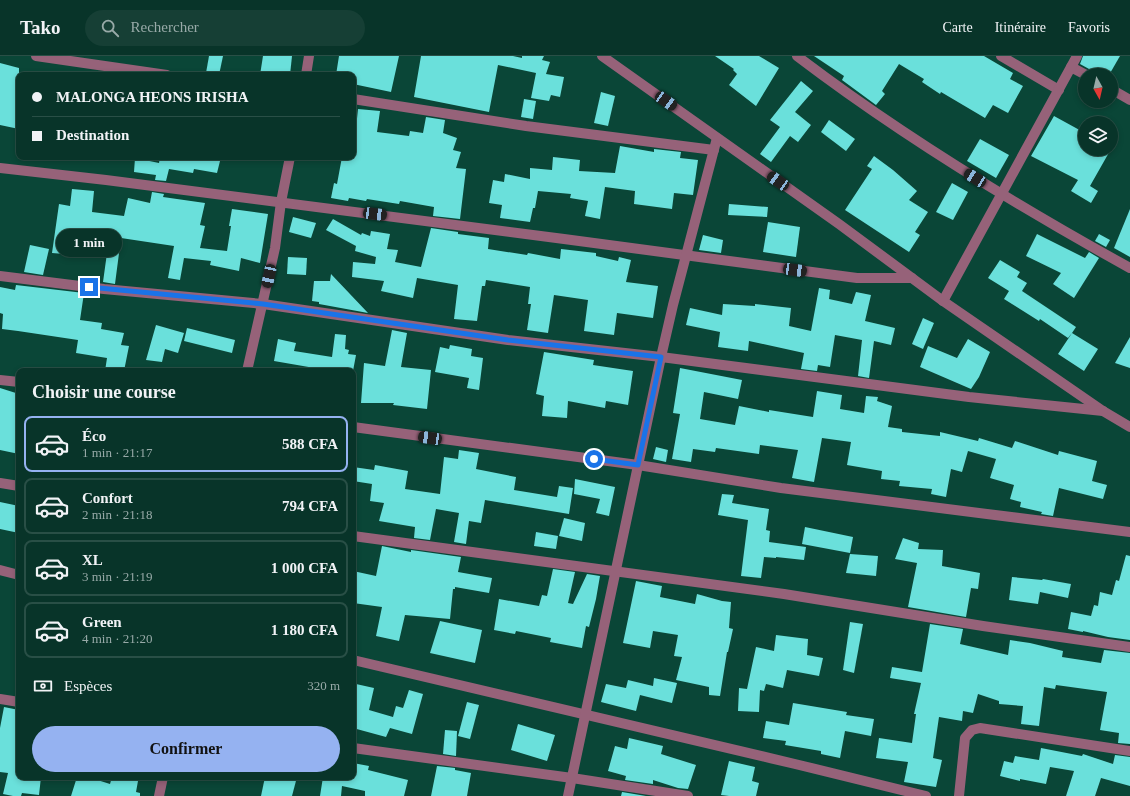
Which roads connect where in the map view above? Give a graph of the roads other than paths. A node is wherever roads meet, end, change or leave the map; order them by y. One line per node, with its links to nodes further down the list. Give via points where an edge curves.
1 (36, 56): 9 (street)
2 (309, 56): 10 (street)
3 (602, 56): 15 (street)
4 (797, 56): 19 (street, via 935,154)
5 (1001, 56): 11 (street)
6 (1077, 56): 7 (street)
7 (1071, 67): 8 (street); 11 (street)
8 (1078, 71)
9 (146, 72)
10 (306, 72)
11 (1059, 90): 19 (street)
12 (1118, 93): 14 (street)
13 (356, 99): 16 (street, via 526,126)
14 (1130, 100)
15 (717, 138): 16 (street); 24 (street)
16 (714, 150): 21 (street)
17 (289, 160): 20 (street)
18 (0, 168): 20 (street)
19 (1001, 194): 22 (street); 25 (street)
20 (281, 202): 21 (street); 26 (street, via 275,248)
21 (686, 256): 24 (street, via 857,278); 27 (street)
22 (1130, 268)
23 (0, 276): 26 (street)
24 (912, 278): 25 (street)
25 (943, 301): 31 (street)
26 (263, 304): 27 (street, via 508,340); 28 (street)
27 (661, 357): 31 (street, via 858,384); 34 (street)
28 (248, 368)
29 (0, 380): 30 (street)
30 (16, 382)
31 (1103, 411): 33 (street)
32 (356, 427): 34 (street)
33 (1130, 427)
34 (638, 465): 37 (street, via 781,488); 40 (street)
35 (0, 483): 36 (street)
36 (16, 486)
37 (1130, 532)
38 (356, 536): 40 (street)
39 (0, 570): 41 (street)
40 (616, 571): 42 (street); 46 (street)
41 (16, 575)
42 (1130, 647)
43 (356, 661): 46 (street)
44 (0, 699): 45 (street)
45 (16, 702)
46 (587, 714): 49 (street); 54 (street)
47 (356, 748): 49 (street)
48 (1130, 751): 55 (street, via 980,728 972,730 966,738)
49 (572, 778): 52 (street); 53 (street)
50 (162, 780): 51 (street)
51 (159, 796)
52 (568, 796)
53 (688, 796)
54 (926, 796)
55 (959, 796)

